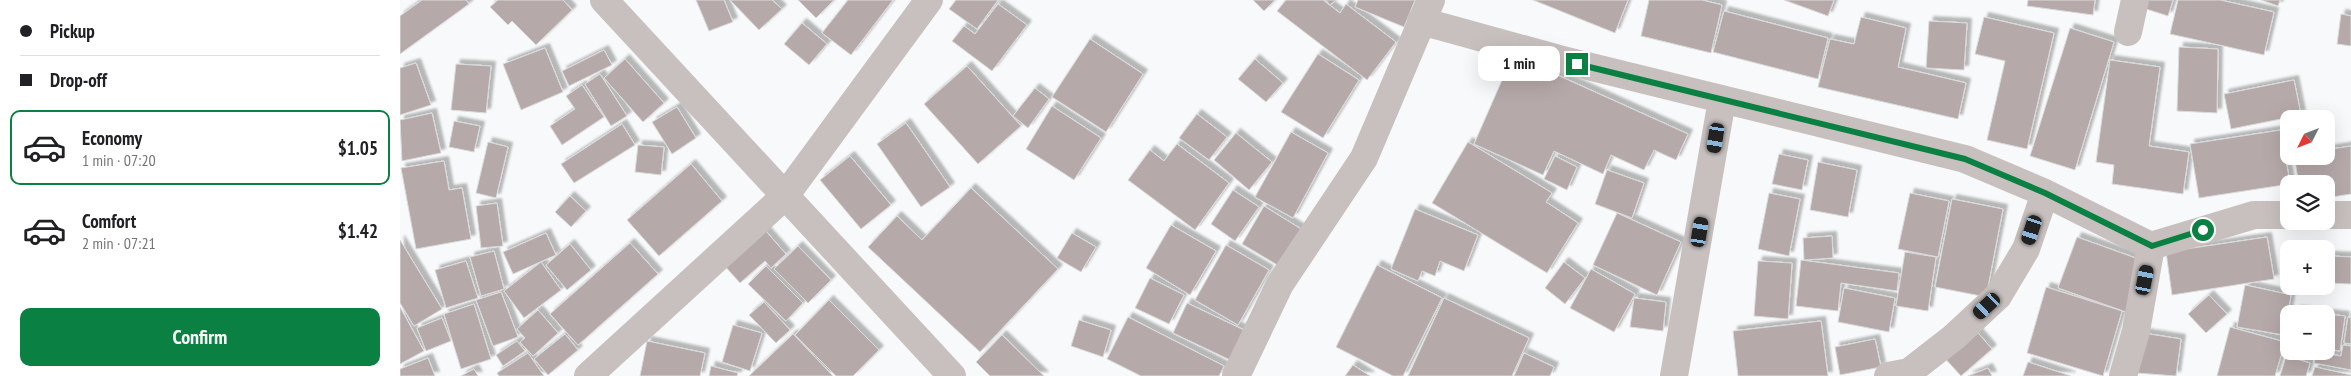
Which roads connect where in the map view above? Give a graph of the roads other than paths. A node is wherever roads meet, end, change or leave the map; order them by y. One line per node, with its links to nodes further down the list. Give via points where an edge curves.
1 (604, 0): 8 (street)
2 (929, 0): 8 (street)
3 (2135, 0): 5 (street)
4 (1426, 10): 6 (street, via 1559,59); 15 (street, via 1364,158 1280,284)
5 (2128, 32)
6 (1722, 100): 7 (street, via 1965,159); 16 (street)
7 (2045, 193): 12 (street); 17 (street, via 2026,249 1998,296 1954,337 1909,372)
8 (785, 196): 13 (street); 14 (street)
9 (2280, 215): 12 (street, via 2254,215)
10 (2335, 215): 11 (street)
11 (2351, 215)
12 (2152, 246): 18 (street, via 2136,330)
13 (588, 376)
14 (952, 376)
15 (1236, 376)
16 (1674, 376)
17 (1888, 376)
18 (2123, 376)

